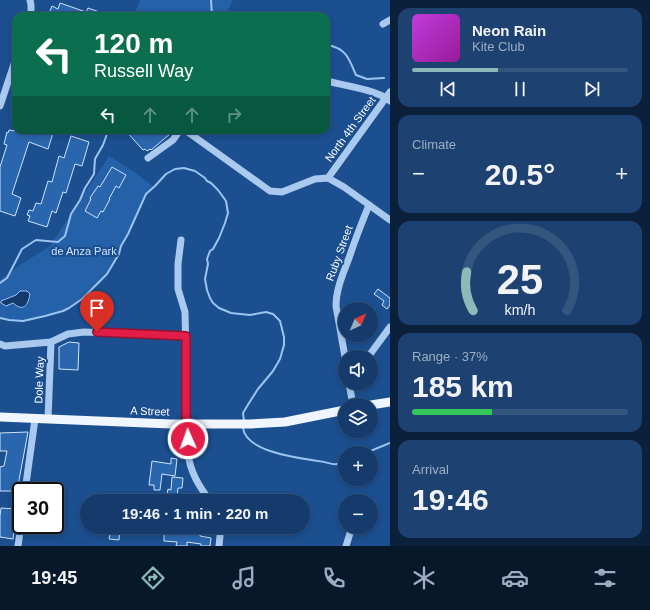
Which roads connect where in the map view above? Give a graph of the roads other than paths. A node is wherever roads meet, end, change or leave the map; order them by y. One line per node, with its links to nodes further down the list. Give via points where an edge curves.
1 (30, 0): 2 (street)
2 (31, 12)
3 (12, 70): 6 (street)
4 (330, 82): 5 (street)
5 (389, 97): 10 (street, North 4th Street)
6 (0, 106)
7 (177, 134): 9 (street)
8 (191, 134): 10 (street, via 270,191 282,192 314,179)
9 (148, 158)
10 (328, 178): 11 (street)
11 (369, 205): 12 (street); 18 (street, Ruby Street, via 338,286 336,306)
12 (390, 220)
13 (181, 240): 15 (street, via 178,289 185,312)
14 (390, 328): 19 (street)
15 (186, 336): 16 (street, via 84,332 68,334); 26 (street)
16 (51, 342): 17 (street, via 5,346); 25 (street, Dole Way)
17 (0, 344)
18 (344, 350)
19 (373, 350)
20 (390, 402): 21 (main road)
21 (378, 404)
22 (338, 411): 26 (main road, A Street, via 285,422)
23 (0, 417): 24 (main road, A Street)
24 (35, 419): 25 (main road, A Street); 27 (street)
25 (48, 419): 26 (main road, A Street)
26 (188, 424): 28 (street, via 190,465)
27 (26, 482)
28 (206, 494)
29 (20, 534): 32 (street)
30 (220, 534): 33 (street)
31 (350, 534): 34 (street)
32 (18, 546)
33 (219, 546)
34 (346, 546)

